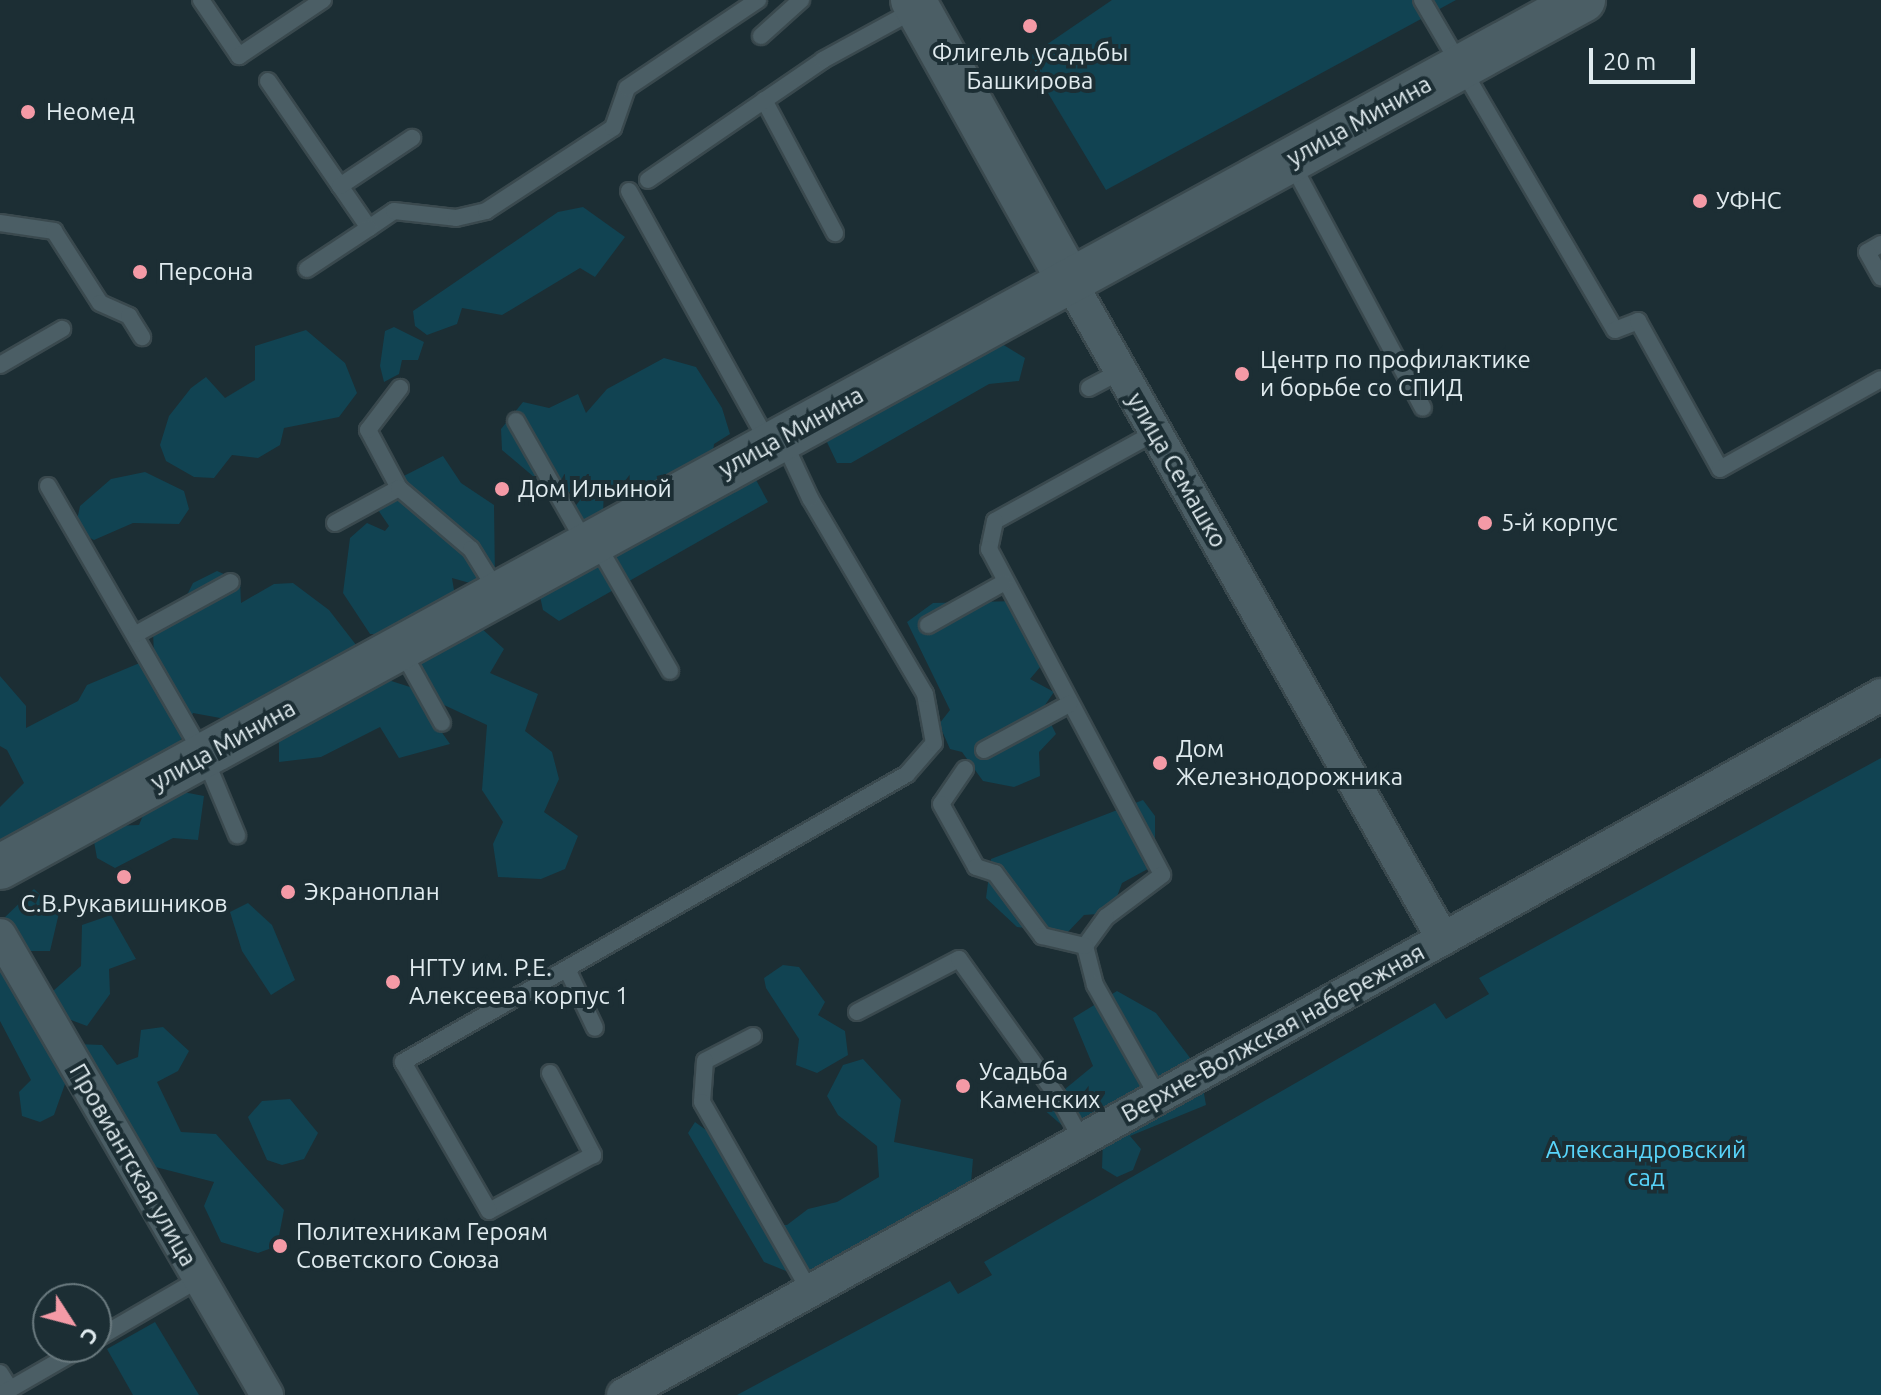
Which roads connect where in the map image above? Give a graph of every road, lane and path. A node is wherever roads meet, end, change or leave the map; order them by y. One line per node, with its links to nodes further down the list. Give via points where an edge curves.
1 (201, 0): 2 (lane, via 239,56)
2 (323, 0)
3 (758, 0): 18 (lane, via 627,88 613,128 486,211 456,218 394,211)
4 (801, 0): 8 (lane)
5 (1422, 0): 9 (lane)
6 (1583, 0): 9 (street, улица Минина)
7 (916, 4): 11 (lane); 23 (street, улица Семашко)
8 (761, 36)
9 (1459, 66): 13 (street, улица Минина); 28 (lane, via 1615,330 1638,321 1720,469)
10 (268, 81): 15 (lane)
11 (764, 100): 14 (lane); 19 (lane)
12 (412, 138): 15 (lane)
13 (1290, 159): 23 (street, улица Минина); 31 (lane)
14 (648, 180)
15 (340, 186): 18 (lane)
16 (629, 191): 34 (lane)
17 (0, 223): 25 (lane, via 54,231 100,303 129,316)
18 (369, 228): 21 (lane)
19 (835, 233)
20 (1881, 244): 22 (lane, via 1867,252)
21 (307, 269)
22 (1881, 277)
23 (1068, 278): 27 (street, улица Семашко); 34 (street, улица Минина)
24 (62, 329): 26 (lane)
25 (142, 337)
26 (0, 365)
27 (1121, 371): 30 (lane); 33 (street, улица Семашко)
28 (1881, 379)
29 (400, 388): 36 (lane, via 368,430)
30 (1089, 388)
31 (1423, 408)
32 (516, 421): 38 (lane)
33 (1156, 432): 40 (lane, via 995,521 989,549); 55 (street, улица Семашко)
34 (775, 440): 38 (street, улица Минина); 57 (lane, via 925,694 934,743 907,774)
35 (48, 486): 43 (lane)
36 (399, 488): 37 (lane); 41 (lane, via 471,549)
37 (335, 523)
38 (590, 542): 41 (street, улица Минина); 45 (lane)
39 (231, 582): 43 (lane)
40 (1003, 583): 42 (lane); 47 (lane)
41 (498, 593): 44 (street, улица Минина)
42 (928, 625)
43 (136, 634): 50 (lane)
44 (400, 647): 48 (lane); 50 (street, улица Минина)
45 (670, 671)
46 (1881, 695): 55 (street, Верхне-Волжская набережная)
47 (1069, 704): 49 (lane); 56 (lane, via 1162,875 1106,917)
48 (442, 723)
49 (984, 750)
50 (204, 756): 52 (lane); 53 (street, улица Минина)
51 (965, 769): 56 (lane, via 941,804 976,867 995,873 1042,936)
52 (237, 835)
53 (0, 867)
54 (0, 935): 64 (street, Провиантская улица)
55 (1443, 939): 62 (street, Верхне-Волжская набережная)
56 (1085, 946): 62 (lane, via 1095,985)
57 (567, 969): 59 (lane); 61 (lane, via 403,1062 489,1211 593,1155)
58 (857, 1012): 63 (lane, via 959,959 1060,1100)
59 (595, 1028)
60 (753, 1036): 65 (lane, via 705,1061 702,1102)
61 (550, 1073)
62 (1158, 1097): 63 (street, Верхне-Волжская набережная)
63 (1082, 1140): 65 (street, Верхне-Волжская набережная)
64 (199, 1279): 66 (lane); 70 (street, Провиантская улица)
65 (810, 1291): 71 (street, Верхне-Волжская набережная)
66 (112, 1330)
67 (55, 1363): 69 (lane)
68 (0, 1373): 69 (lane)
69 (5, 1392)
70 (259, 1392)
71 (623, 1395)

